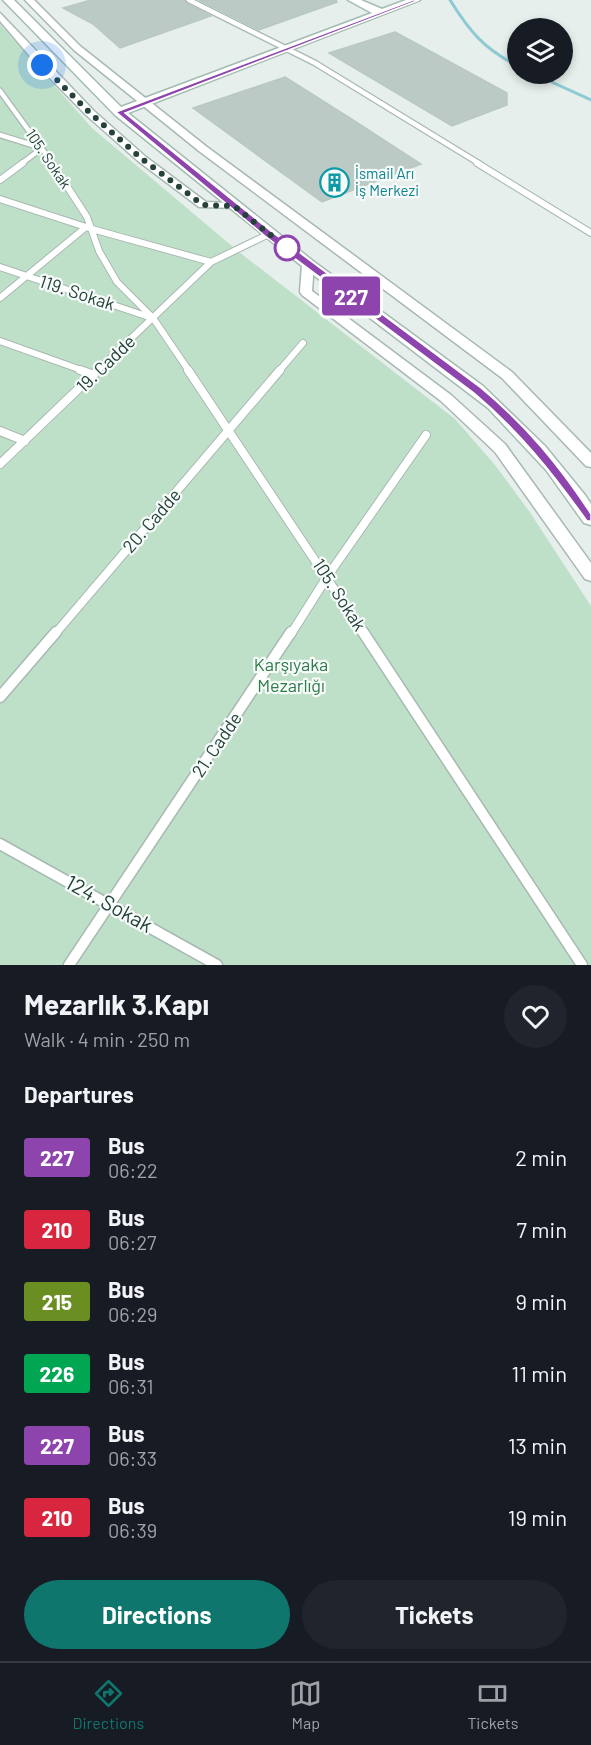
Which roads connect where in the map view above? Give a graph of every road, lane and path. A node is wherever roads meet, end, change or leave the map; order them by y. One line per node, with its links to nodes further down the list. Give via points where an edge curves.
1 (8, 0): 10 (main road)
2 (29, 0): 15 (street, via 77,48)
3 (189, 0): 12 (lane)
4 (353, 0): 7 (main road)
5 (391, 0): 7 (main road)
6 (416, 0): 8 (main road)
7 (371, 8): 8 (main road); 12 (main road)
8 (382, 13): 13 (main road)
9 (0, 16): 11 (street)
10 (39, 32): 11 (street); 16 (main road)
11 (18, 37): 21 (street, via 90,113 142,159 203,205)
12 (276, 44): 13 (lane); 15 (main road)
13 (288, 49): 15 (main road); 23 (lane)
14 (0, 91): 18 (lane, 105. Sokak)
15 (140, 100): 16 (main road); 38 (street, via 507,375)
16 (116, 109): 21 (main road)
17 (0, 135): 18 (lane)
18 (42, 148): 19 (lane); 22 (lane, 105. Sokak, via 87,217)
19 (0, 180)
20 (0, 199): 22 (lane)
21 (234, 206): 24 (main road)
22 (89, 228): 25 (lane); 28 (lane); 30 (lane, 105. Sokak, via 117,282)
23 (591, 233)
24 (269, 234): 25 (lane, 19. Cadde); 26 (main road)
25 (211, 262): 30 (lane, 19. Cadde)
26 (308, 264): 40 (main road, via 508,416 551,463); 41 (street, via 306,292 446,398 500,448)
27 (0, 267): 28 (lane, 119. Sokak)
28 (27, 276): 29 (lane); 30 (lane, 119. Sokak)
29 (0, 298)
30 (153, 318): 33 (lane, 19. Cadde); 35 (lane, 105. Sokak)
31 (0, 341): 33 (lane)
32 (303, 343): 35 (lane, 20. Cadde)
33 (94, 375): 37 (lane, 19. Cadde)
34 (0, 431): 37 (lane)
35 (229, 431): 42 (lane, 105. Sokak); 43 (lane, 20. Cadde)
36 (426, 435): 42 (lane, 21. Cadde)
37 (25, 441): 39 (lane, 19. Cadde)
38 (591, 462)
39 (0, 464)
40 (591, 518)
41 (591, 575)
42 (327, 577): 45 (lane, 21. Cadde); 48 (lane, 105. Sokak)
43 (0, 697)
44 (0, 844): 45 (lane, 124. Sokak)
45 (109, 903): 46 (lane, 21. Cadde); 47 (lane, 124. Sokak)
46 (69, 965)
47 (218, 965)
48 (582, 965)

